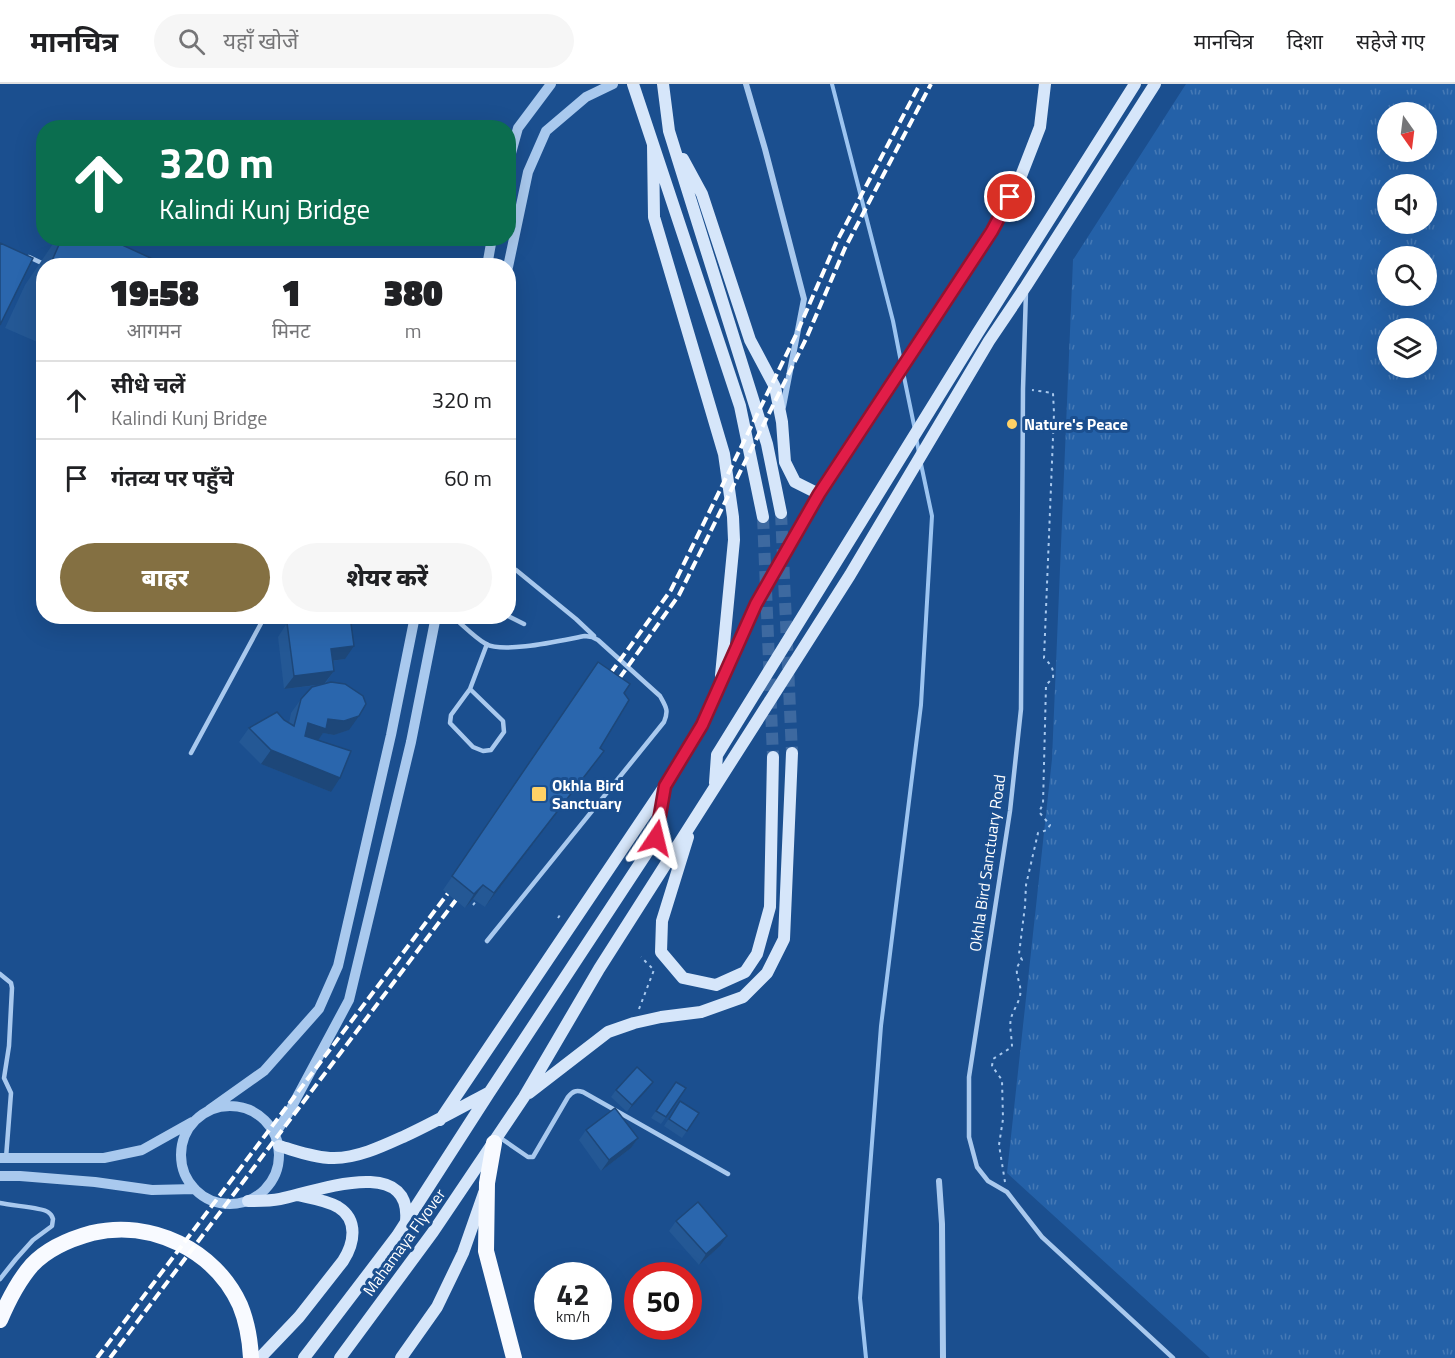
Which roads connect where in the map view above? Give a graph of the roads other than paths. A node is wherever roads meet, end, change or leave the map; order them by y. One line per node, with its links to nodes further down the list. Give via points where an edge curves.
1 (551, 84): 10 (street)
2 (613, 84): 12 (street, via 586,97 546,131 528,172)
3 (633, 84): 11 (main road)
4 (663, 84): 9 (main road)
5 (746, 84): 18 (street, via 804,299)
6 (1045, 84): 19 (main road, via 1040,127 1019,181 992,231)
7 (1135, 84): 16 (main road)
8 (1155, 84): 15 (main road)
9 (669, 131): 18 (main road, via 702,195 750,340 775,387); 20 (main road, via 767,444)
10 (516, 135)
11 (653, 145): 21 (main road, via 740,406); 31 (main road, via 654,217 724,454 733,517)
12 (516, 229)
13 (19, 253): 14 (lane)
14 (36, 261)
15 (1026, 286): 17 (main road); 68 (lane, Okhla Bird Sanctuary Road, via 1021,709 1010,811 969,1077 969,1137 977,1167 988,1181 1007,1192 1042,1237)
16 (977, 334): 17 (main road); 37 (main road, via 717,755)
17 (989, 341): 37 (main road, via 850,575)
18 (781, 416): 19 (main road, via 785,462 795,482)
19 (819, 494): 31 (main road, via 756,604)
20 (781, 513)
21 (763, 517)
22 (516, 570): 29 (lane)
23 (516, 620): 28 (lane)
24 (261, 624): 33 (lane)
25 (413, 624): 44 (street, via 338,966 319,1009 264,1071)
26 (434, 624): 47 (street, via 411,742 349,1000)
27 (462, 624): 30 (lane)
28 (524, 624)
29 (598, 640): 30 (lane, via 585,636 507,648); 39 (lane, via 660,696 668,713)
30 (487, 644): 32 (lane)
31 (720, 686): 36 (main road, via 702,725)
32 (470, 689): 32 (lane, via 503,721 504,732 491,750 483,752 473,747 450,723 451,715)
33 (191, 753)
34 (792, 753): 43 (main road, via 784,939 767,974 732,1001 701,1012 661,1017 608,1032)
35 (773, 757): 38 (main road, via 770,908 757,954 746,972 716,985 683,978 661,952 662,921)
36 (665, 786): 42 (main road, Mahamaya Flyover, via 656,838); 45 (main road)
37 (715, 787): 38 (main road)
38 (693, 822): 43 (main road, Mahamaya Flyover, via 599,969)
39 (487, 942)
40 (0, 974): 41 (lane, via 12,988 9,1046)
41 (2, 1079): 49 (lane, via 11,1093)
42 (489, 1093): 45 (main road); 58 (main road, Mahamaya Flyover)
43 (524, 1097): 48 (main road, Mahamaya Flyover)
44 (209, 1110): 46 (street); 47 (street, via 227,1105 247,1108 263,1118)
45 (440, 1120): 47 (main road, via 383,1146 335,1158 316,1157)
46 (194, 1121): 49 (street, via 142,1150 104,1158); 54 (street, via 184,1137 180,1156 184,1174)
47 (277, 1140): 56 (street, via 276,1173 260,1194)
48 (496, 1140): 50 (lane, via 533,1157 568,1096 579,1090); 53 (highway); 64 (main road, Mahamaya Flyover, via 434,1232)
49 (3, 1158)
50 (728, 1174)
51 (0, 1176): 54 (street, via 152,1190)
52 (939, 1181): 67 (street)
53 (487, 1183): 65 (main road, via 463,1253 437,1307); 66 (highway, via 486,1251)
54 (195, 1189): 56 (street, via 219,1203)
55 (297, 1195): 56 (main road); 58 (main road, via 334,1185 381,1184 400,1194 405,1203); 62 (main road, via 340,1209 350,1222 352,1244 299,1317)
56 (248, 1201)
57 (0, 1203): 59 (lane, via 44,1210 53,1219 52,1226 33,1240)
58 (406, 1222): 63 (main road, Mahamaya Flyover)
59 (0, 1279)
60 (0, 1320): 61 (highway, via 32,1265 52,1250 74,1239 109,1230 134,1230 180,1244 219,1273 244,1315)
61 (251, 1358)
62 (260, 1358)
63 (304, 1358)
64 (339, 1358)
65 (401, 1358)
66 (514, 1358)
67 (942, 1358)
68 (1173, 1358)

